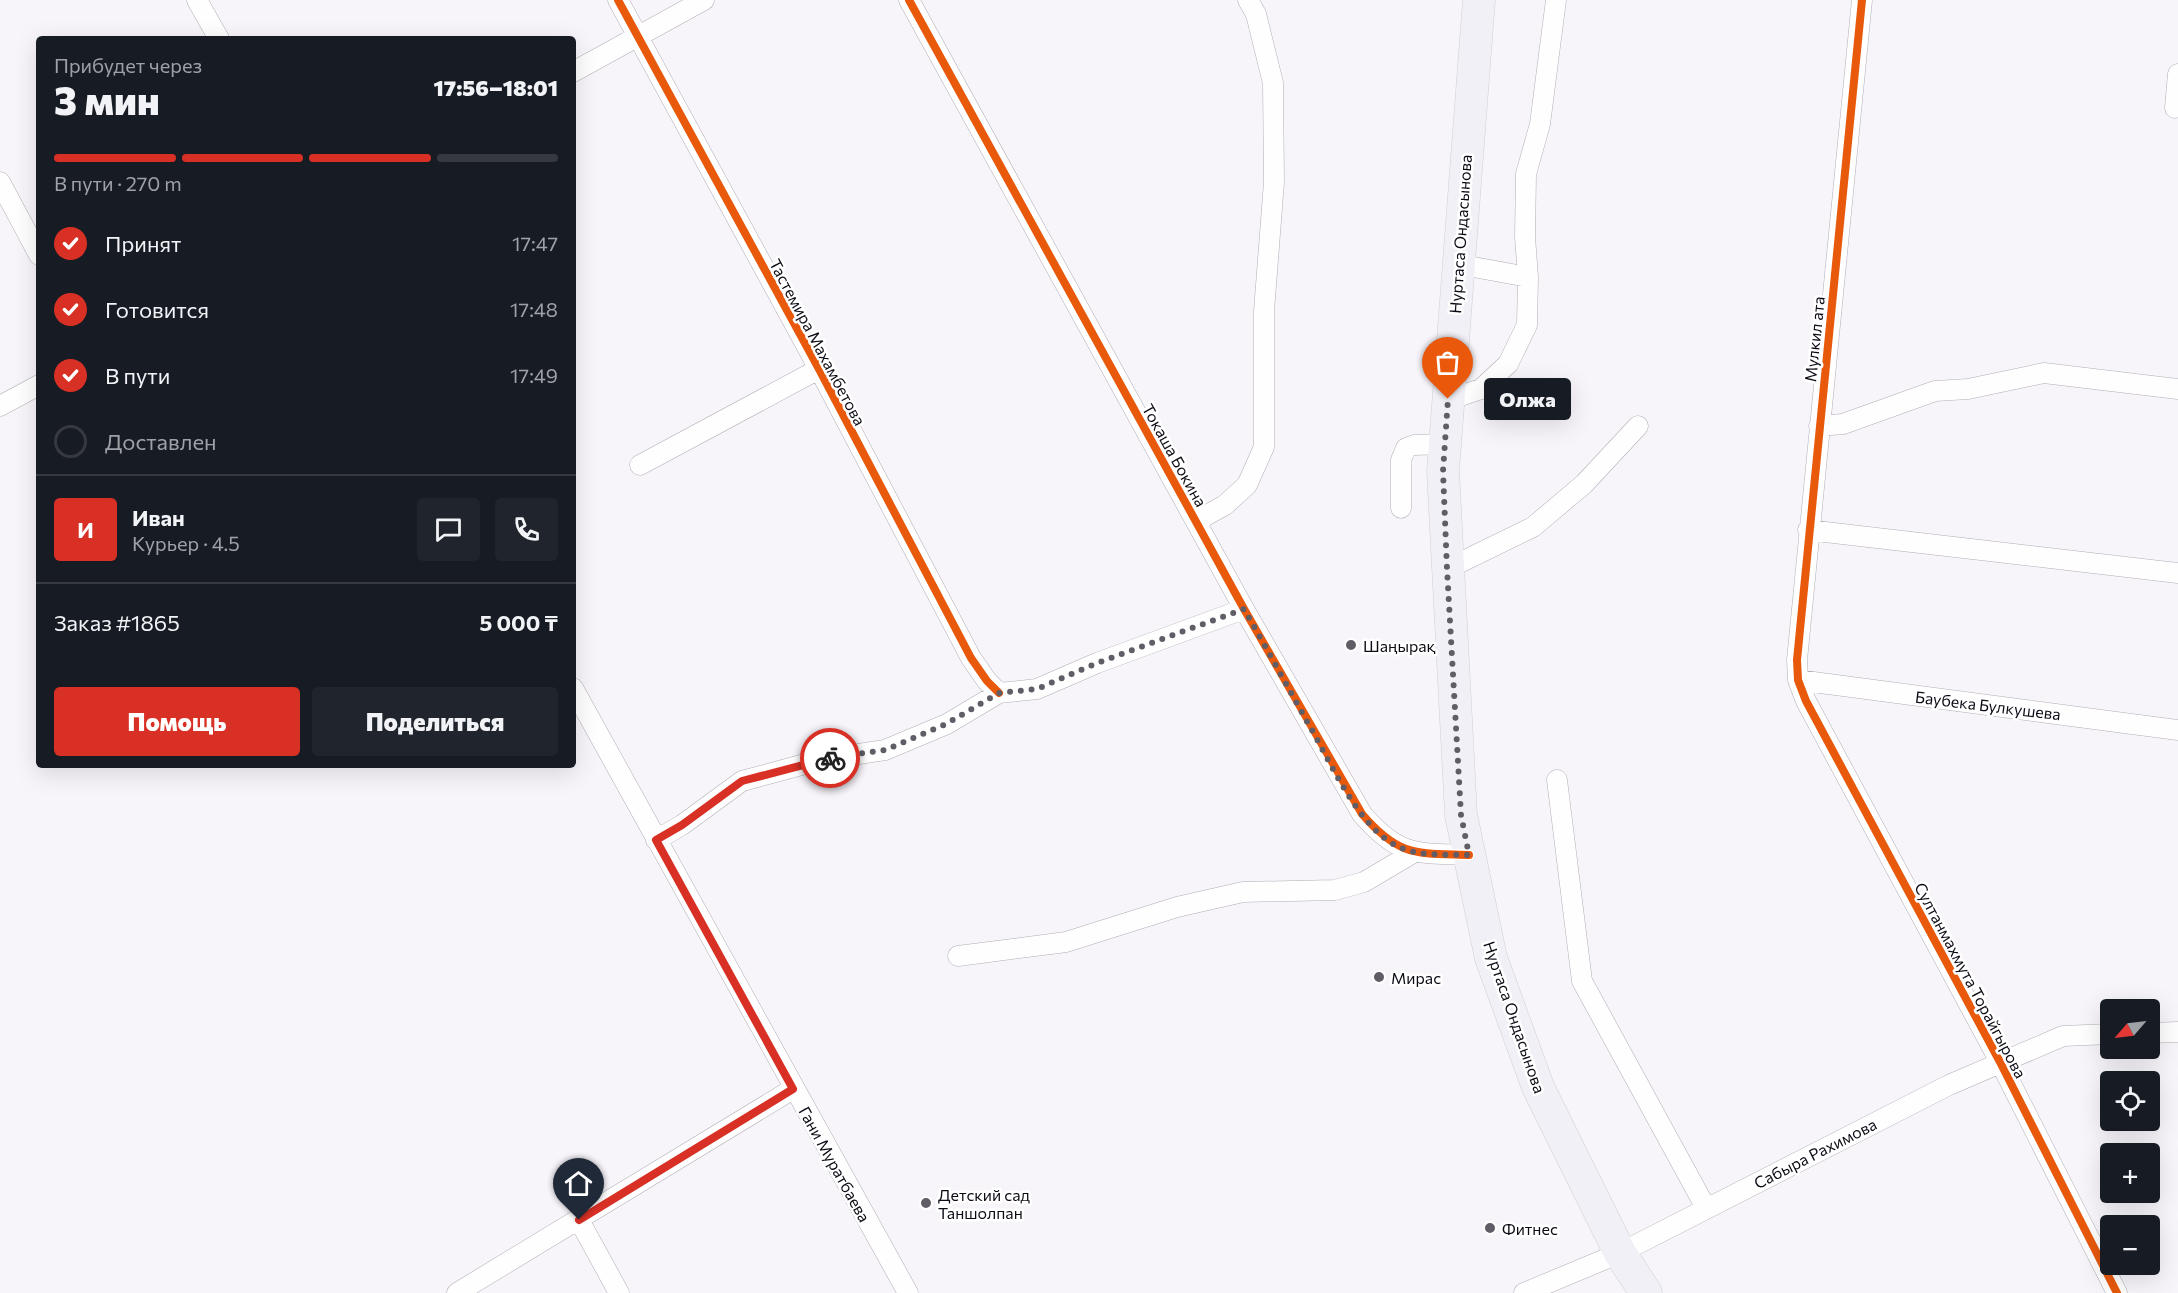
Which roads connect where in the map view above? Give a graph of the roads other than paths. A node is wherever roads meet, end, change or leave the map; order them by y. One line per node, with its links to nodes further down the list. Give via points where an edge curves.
1 (197, 0): 9 (street)
2 (618, 0): 10 (street, Тастемира Махамбетова)
3 (704, 0): 10 (street)
4 (909, 0): 28 (street, Токаша Бокина)
5 (1248, 0): 28 (street, via 1256,14 1273,83 1274,182 1264,311 1264,447 1247,485)
6 (1479, 0): 16 (main road, Нуртаса Ондасынова)
7 (1556, 0): 17 (street, via 1540,124 1526,174)
8 (1862, 0): 24 (street, Мулкил ата)
9 (217, 36)
10 (638, 36): 11 (street); 18 (street, Тастемира Махамбетова)
11 (576, 70)
12 (2178, 74): 13 (street)
13 (2175, 108)
14 (0, 182): 15 (street)
15 (36, 249)
16 (1457, 264): 17 (street); 21 (main road, Нуртаса Ондасынова)
17 (1528, 277): 21 (street, via 1527,325 1508,364 1481,389)
18 (819, 369): 26 (street); 35 (street, Тастемира Махамбетова, via 971,658)
19 (36, 387): 22 (street)
20 (2178, 389): 24 (street, via 2044,373 1968,389 1935,391 1843,424)
21 (1448, 399): 25 (main road, Нуртаса Ондасынова)
22 (0, 406)
23 (1638, 426): 30 (street, via 1584,484 1533,527)
24 (1819, 426): 29 (street, Мулкил ата)
25 (1445, 444): 27 (street, via 1406,448 1401,460); 30 (main road, Нуртаса Ондасынова)
26 (640, 465)
27 (1401, 508)
28 (1196, 521): 32 (street, Токаша Бокина)
29 (1808, 530): 31 (street); 33 (street, Мулкил ата)
30 (1447, 569): 40 (main road, Нуртаса Ондасынова, via 1461,815)
31 (2178, 573)
32 (1244, 609): 35 (street, via 1037,689); 39 (street, Токаша Бокина, via 1362,814 1379,833)
33 (1798, 681): 36 (street, Баубека Булкушева); 45 (street, Султанмахмута Торайгырова)
34 (576, 693): 38 (street, Гани Муратбаева)
35 (999, 693): 38 (street, via 946,724 885,750 820,759 742,781)
36 (2178, 730)
37 (1557, 780): 47 (street, via 1582,981)
38 (656, 840): 46 (street, Гани Муратбаева)
39 (1413, 853): 40 (street, Токаша Бокина); 41 (street, via 1364,882 1335,890 1243,892 1177,906 1066,942)
40 (1469, 855): 49 (main road, Нуртаса Ондасынова, via 1491,958 1520,1038 1543,1097)
41 (958, 956)
42 (2178, 1032): 43 (street)
43 (2160, 1033)
44 (2100, 1034): 45 (street, Сабыра Рахимова, via 2063,1036)
45 (2000, 1062): 47 (street, Сабыра Рахимова); 55 (street, Султанмахмута Торайгырова)
46 (793, 1089): 48 (street); 52 (street, Гани Муратбаева)
47 (1706, 1208): 49 (street, Сабыра Рахимова)
48 (579, 1220): 50 (street); 51 (street)
49 (1620, 1253): 53 (street, Сабыра Рахимова); 54 (main road, Нуртаса Ондасынова)
50 (457, 1293)
51 (619, 1293)
52 (908, 1293)
53 (1524, 1293)
54 (1646, 1293)
55 (2117, 1293)

